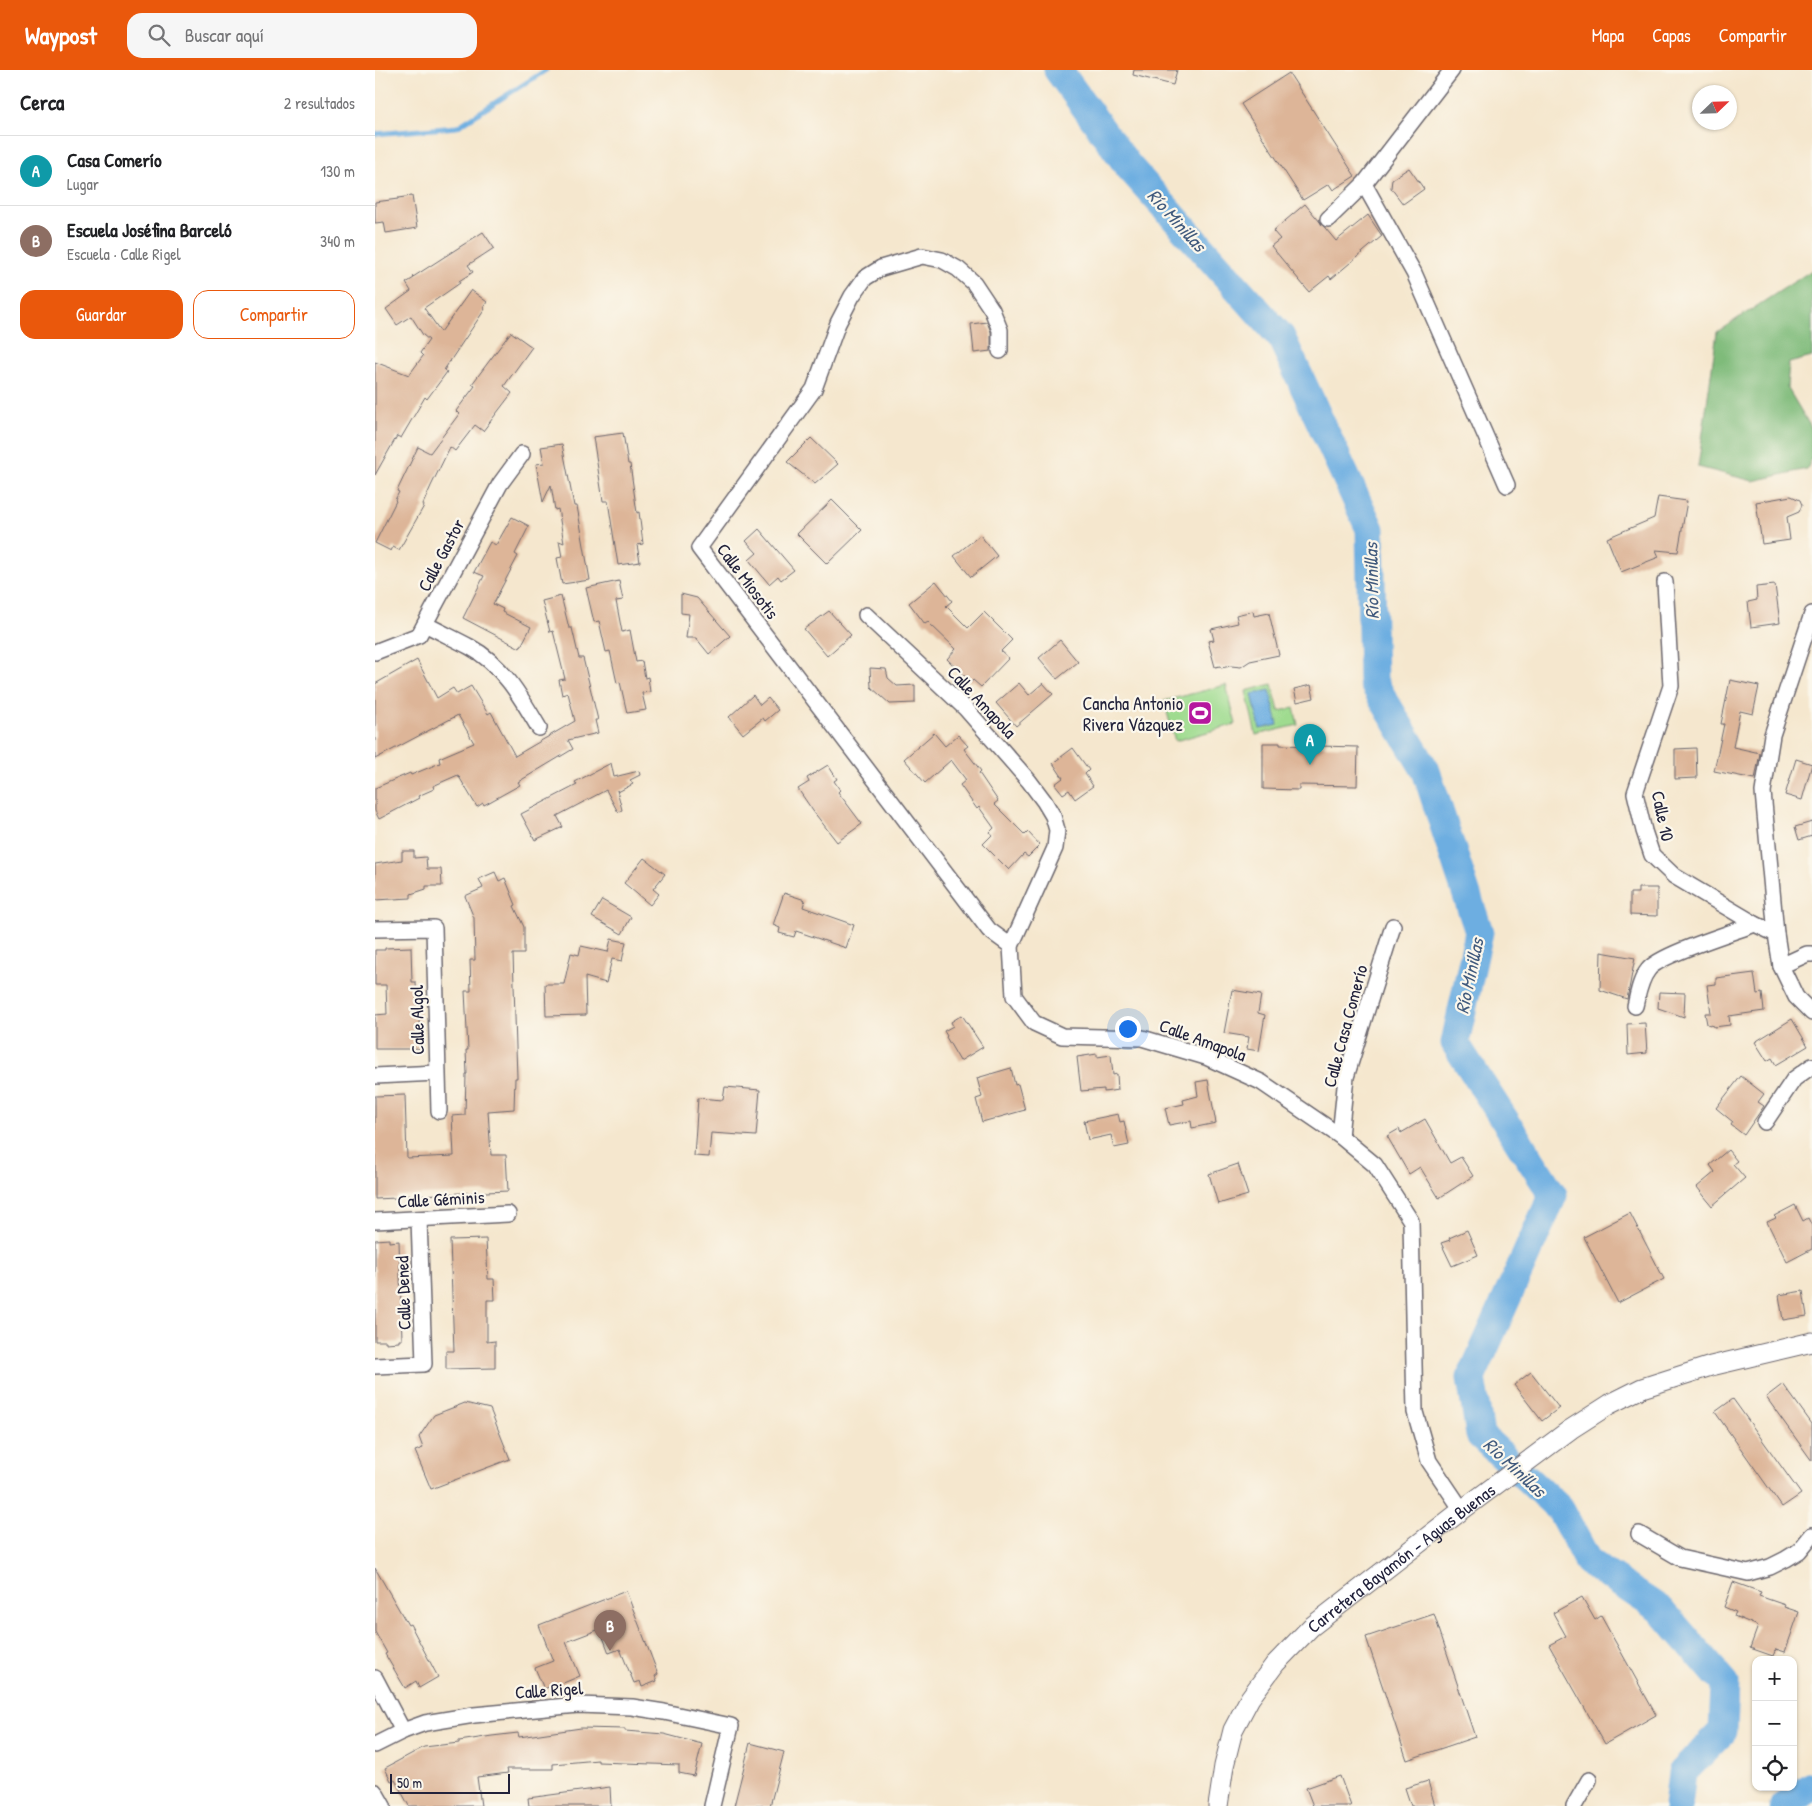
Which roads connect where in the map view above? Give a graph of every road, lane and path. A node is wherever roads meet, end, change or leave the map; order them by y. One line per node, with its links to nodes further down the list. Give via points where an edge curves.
1 (1452, 70): 2 (street)
2 (1365, 184): 3 (street); 6 (street, via 1414,273)
3 (1328, 218)
4 (1001, 351): 17 (street, Calle Miosotis, via 1000,330 992,310 974,283 942,260 922,256 881,268 865,278 838,323 814,389 699,548 989,930)
5 (522, 454): 10 (street, Calle Gastor, via 500,484)
6 (1507, 485)
7 (1665, 582): 13 (street, Calle 10, via 1671,686 1635,793 1644,831 1652,855 1674,876)
8 (1812, 614): 16 (street, via 1772,735 1763,792)
9 (866, 615): 17 (street, Calle Amapola, via 966,708 1029,781 1053,816 1057,830 1055,848)
10 (425, 624): 11 (street, Calle Gastor, via 419,635); 12 (street, via 471,647 495,667 513,685)
11 (375, 652)
12 (539, 728)
13 (1755, 924): 16 (street, Calle 10); 20 (street, via 1665,957 1649,968 1641,981)
14 (1393, 926): 27 (street, Calle Casa Comerío, via 1347,1077)
15 (375, 930): 23 (street, Calle Algol, via 434,928)
16 (1776, 934): 19 (street)
17 (1011, 946): 27 (street, Calle Amapola, via 1014,996 1034,1024 1062,1036 1142,1038 1206,1057 1261,1082)
18 (1812, 954): 19 (street)
19 (1781, 966): 21 (street, via 1796,997)
20 (1635, 1006)
21 (1812, 1013)
22 (1812, 1066): 26 (street, via 1794,1079)
23 (437, 1073): 24 (street); 25 (street, Calle Algol)
24 (375, 1076)
25 (439, 1111)
26 (1765, 1122)
27 (1340, 1136): 33 (street, Calle Amapola, via 1375,1165 1411,1221 1415,1412 1429,1461)
28 (508, 1214): 29 (street, Calle Géminis)
29 (419, 1219): 30 (street, Calle Géminis); 32 (street, Calle Dened, via 424,1364)
30 (375, 1221)
31 (1812, 1342): 33 (street, Carretera Bayamón - Aguas Buenas, via 1711,1366 1643,1388 1571,1429)
32 (375, 1366)
33 (1462, 1510): 43 (street, Carretera Bayamón - Aguas Buenas, via 1311,1628 1275,1664 1250,1698 1233,1730)
34 (1639, 1534): 35 (street, via 1681,1558 1747,1573 1786,1559)
35 (1812, 1535)
36 (375, 1678): 37 (street)
37 (403, 1731): 38 (street, Calle Rigel); 42 (street, Calle Rigel, via 425,1723 474,1715 577,1705 632,1707 731,1726)
38 (375, 1745)
39 (1589, 1780): 44 (street)
40 (375, 1792): 41 (street)
41 (383, 1806)
42 (712, 1806)
43 (1218, 1806)
44 (1575, 1806)

